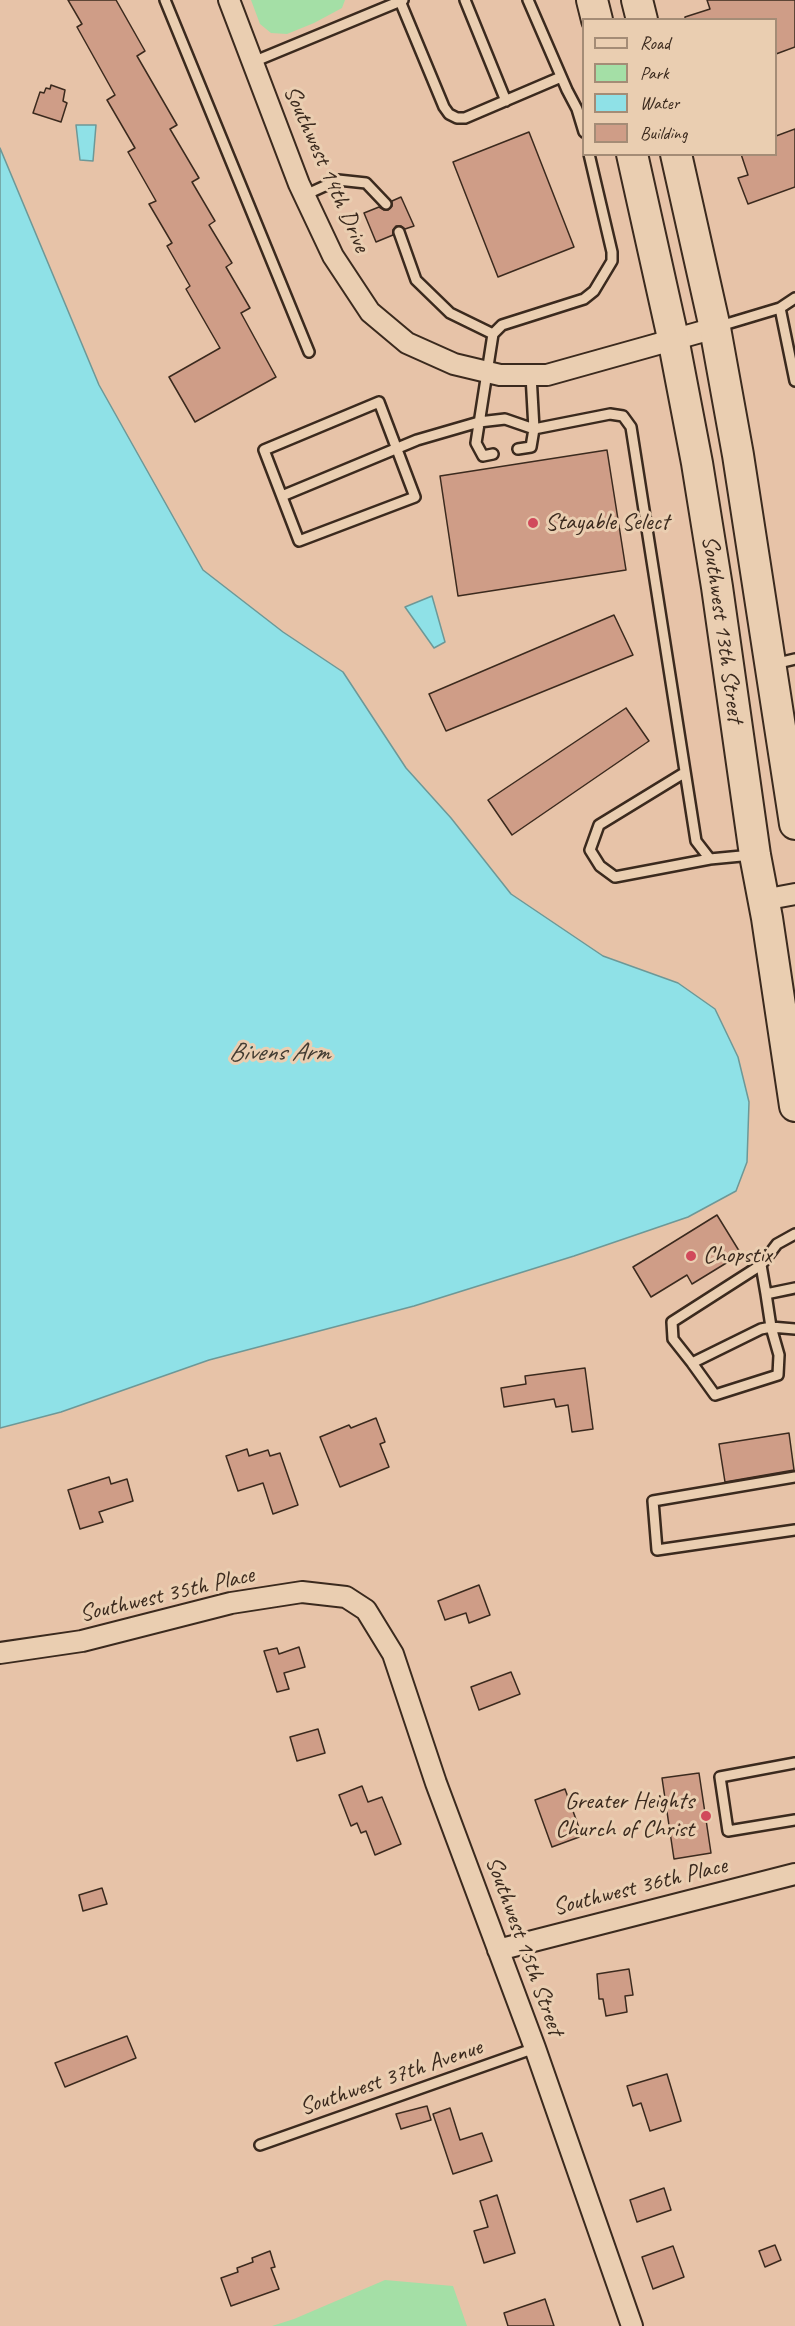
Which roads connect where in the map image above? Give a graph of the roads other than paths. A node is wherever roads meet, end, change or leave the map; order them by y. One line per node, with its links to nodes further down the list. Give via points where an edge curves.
1 (165, 0): 25 (lane)
2 (230, 0): 10 (street, Southwest 14th Drive)
3 (465, 0): 12 (lane)
4 (528, 0): 11 (lane)
5 (592, 0): 8 (main road)
6 (637, 0): 9 (main road)
7 (402, 1): 10 (lane); 12 (lane, via 449,114 465,118)
8 (596, 18)
9 (642, 18)
10 (253, 62): 17 (street, Southwest 14th Drive)
11 (561, 77): 12 (lane); 13 (lane)
12 (506, 100)
13 (582, 125)
14 (589, 156): 23 (lane, via 612,252 609,269 584,299 502,326)
15 (632, 156): 24 (main road, Southwest 13th Street)
16 (676, 156): 22 (main road, Southwest 13th Street)
17 (305, 195): 18 (lane, via 338,180 366,183); 26 (street, Southwest 14th Drive, via 333,256 370,312 407,342 454,364)
18 (386, 204)
19 (399, 232): 23 (lane, via 416,280 450,313)
20 (795, 297): 21 (lane)
21 (780, 308): 22 (lane); 28 (lane)
22 (715, 328): 24 (street, Southwest 14th Drive); 35 (main road, Southwest 13th Street)
23 (493, 334): 26 (lane)
24 (673, 338): 27 (street, Southwest 14th Drive, via 547,375); 38 (main road, Southwest 13th Street, via 717,587)
25 (309, 352)
26 (485, 371): 27 (street, Southwest 14th Drive); 29 (lane)
27 (531, 375): 30 (lane)
28 (795, 381)
29 (479, 422): 30 (lane, via 505,419); 31 (lane); 33 (lane, via 476,443 483,456)
30 (534, 429): 32 (lane, via 531,447); 36 (lane, via 610,414 623,416 631,427)
31 (398, 448): 34 (lane); 34 (lane, via 415,497 299,540); 34 (lane, via 379,402 275,445 264,450)
32 (518, 449)
33 (493, 454)
34 (282, 496)
35 (783, 662): 37 (main road, Southwest 13th Street)
36 (684, 773): 39 (lane, via 696,841); 39 (lane, via 599,825 590,850 600,866 615,878)
37 (795, 824)
38 (755, 855): 39 (lane); 41 (main road, Southwest 13th Street)
39 (710, 859)
40 (795, 894): 41 (street)
41 (764, 900): 42 (main road, Southwest 13th Street)
42 (795, 1106)
43 (795, 1234): 44 (lane, via 777,1244)
44 (761, 1265): 46 (lane); 49 (lane, via 672,1322 673,1339)
45 (795, 1288): 46 (lane)
46 (766, 1294): 47 (lane)
47 (771, 1327): 48 (lane); 49 (lane); 49 (lane, via 779,1356 778,1375 715,1395)
48 (795, 1329)
49 (692, 1363)
50 (795, 1477): 51 (lane, via 653,1501 657,1550)
51 (795, 1530)
52 (346, 1597): 53 (street, Southwest 35th Place, via 303,1592 231,1603 82,1641); 57 (street, Southwest 15th Street, via 366,1610 393,1654)
53 (0, 1653)
54 (795, 1763): 55 (lane, via 720,1777 728,1831)
55 (795, 1821)
56 (795, 1874): 57 (street, Southwest 36th Place)
57 (498, 1950): 58 (street, Southwest 15th Street)
58 (535, 2048): 59 (lane, Southwest 37th Avenue); 60 (street, Southwest 15th Street)
59 (260, 2145)
60 (632, 2326)

